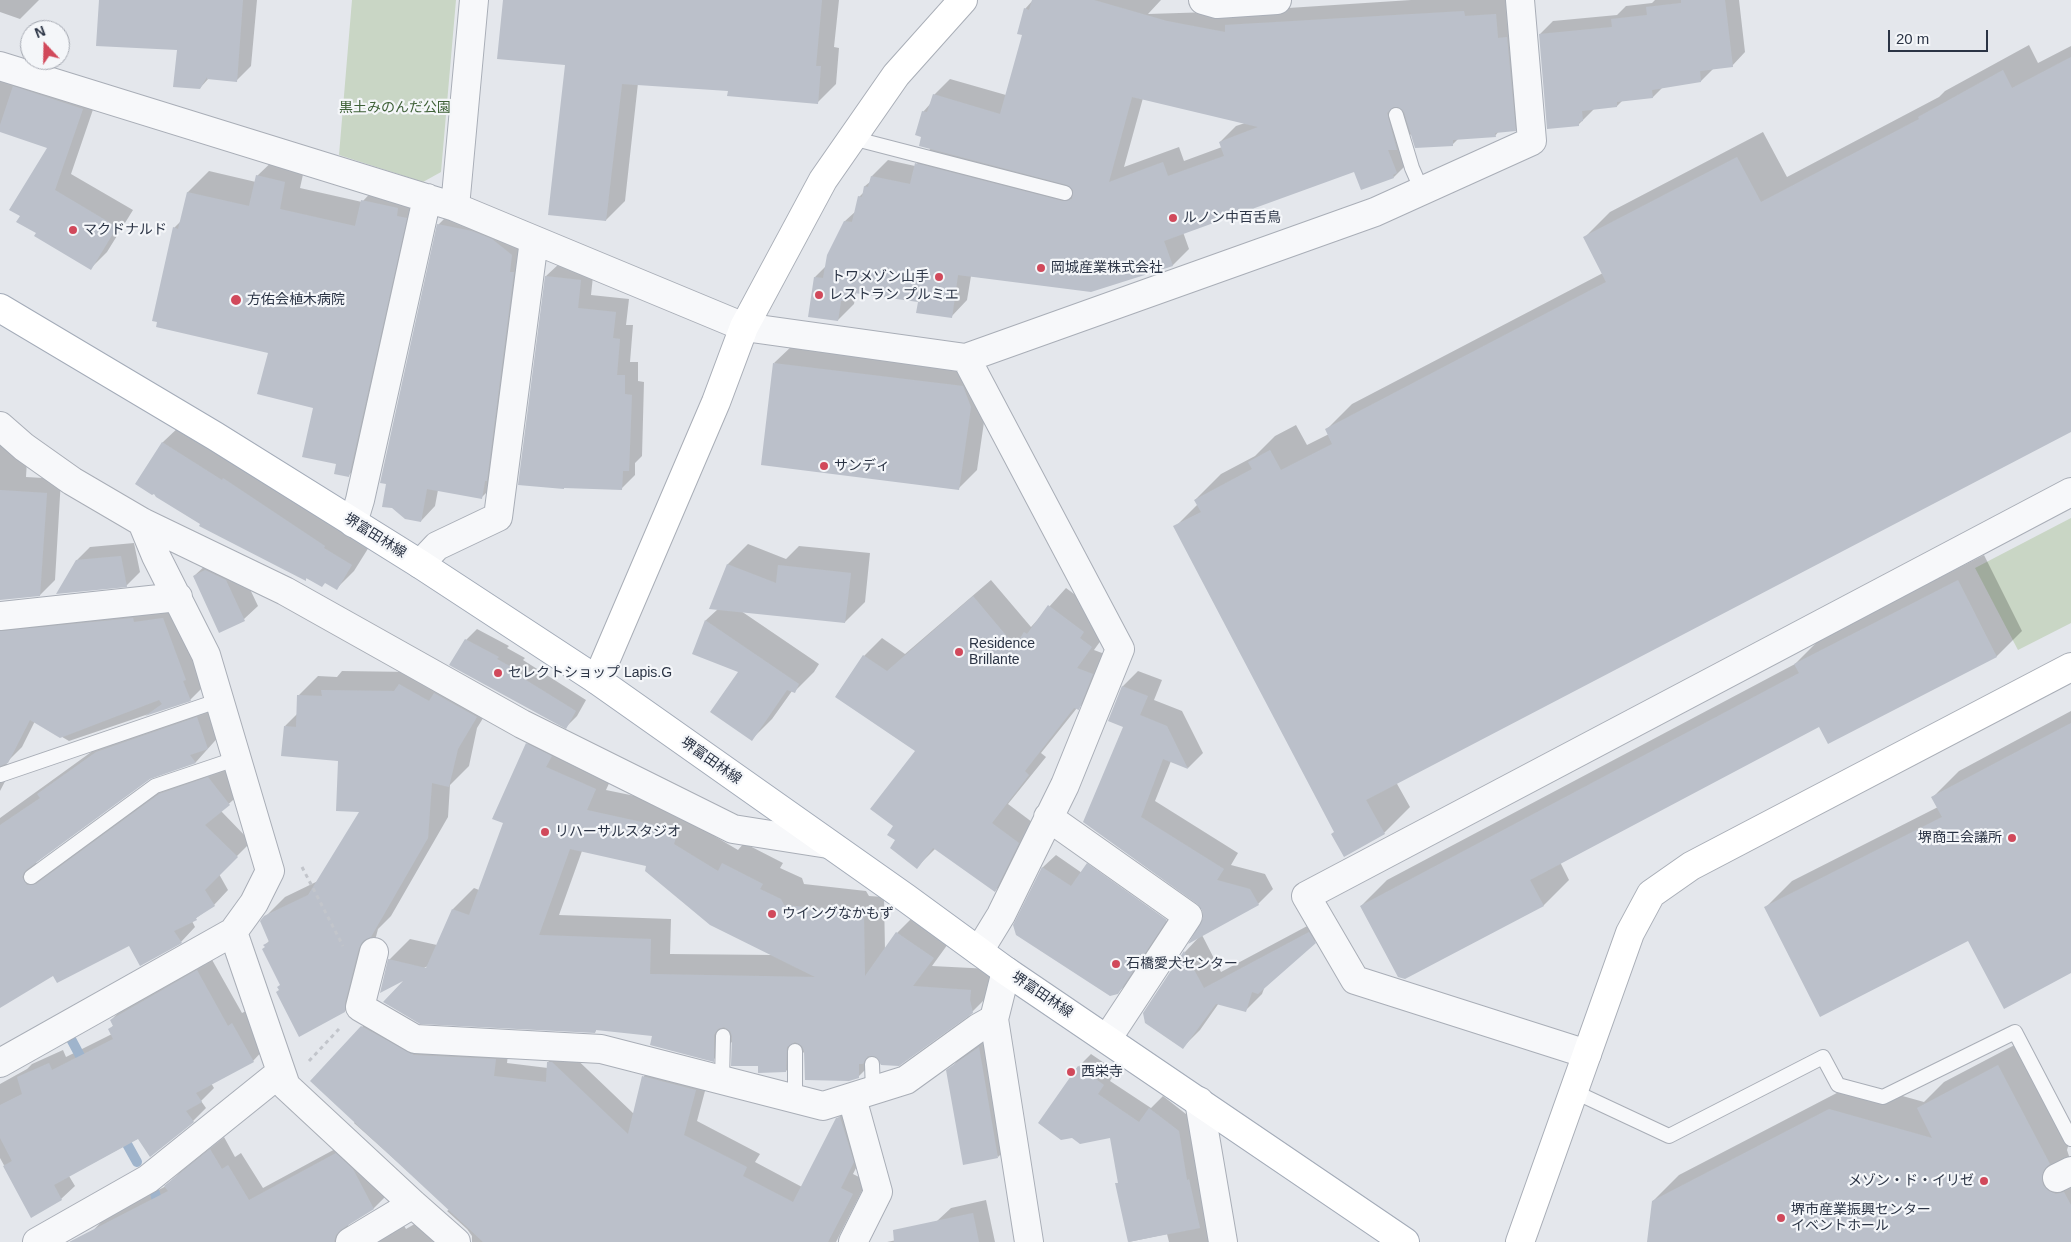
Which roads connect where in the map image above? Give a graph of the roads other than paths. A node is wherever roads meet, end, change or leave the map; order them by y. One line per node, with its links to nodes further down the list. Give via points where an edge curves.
1 (474, 0): 12 (street)
2 (963, 0): 8 (main road, via 896,75)
3 (1203, 0): 4 (street, via 1217,4)
4 (1277, 0)
5 (1520, 0): 9 (street, via 1532,141)
6 (0, 66): 11 (street)
7 (1396, 116): 9 (lane)
8 (852, 138): 10 (lane); 15 (main road, via 823,180)
9 (1422, 191): 16 (street, via 1376,212)
10 (1065, 193)
11 (427, 198): 12 (street); 20 (street)
12 (455, 207): 13 (street)
13 (534, 240): 15 (street); 21 (street, via 498,517 437,546)
14 (0, 308): 20 (main road, 堺富田林線, via 215,436)
15 (744, 327): 16 (street); 25 (main road, via 716,402)
16 (966, 358): 29 (street, via 1120,649 1065,785)
17 (0, 426): 19 (street, via 72,482)
18 (2071, 492): 40 (street, via 1306,896 1355,980)
19 (142, 522): 22 (street); 30 (street, via 285,591 522,724 733,829)
20 (353, 523): 21 (main road, 堺富田林線)
21 (420, 564): 25 (main road, 堺富田林線)
22 (178, 597): 23 (street); 26 (street, via 206,654)
23 (0, 616)
24 (2071, 668): 40 (main road, via 1691,866 1651,894 1630,933)
25 (597, 680): 30 (main road, 堺富田林線)
26 (220, 700): 27 (street); 28 (lane)
27 (238, 758): 31 (lane, via 155,786); 32 (street, via 270,871 254,903)
28 (0, 775)
29 (1048, 817): 33 (street, via 1001,915); 38 (street, via 1188,916)
30 (828, 844): 33 (main road, 堺富田林線)
31 (31, 877)
32 (233, 932): 41 (street); 43 (street)
33 (979, 951): 35 (main road, 堺富田林線)
34 (372, 960): 44 (street, via 360,1007 416,1039 601,1049)
35 (1006, 971): 36 (street); 38 (main road, 堺富田林線)
36 (994, 1019): 46 (street, via 906,1080); 55 (street)
37 (723, 1036): 44 (lane)
38 (1107, 1039): 48 (main road, 堺富田林線)
39 (795, 1050): 47 (lane)
40 (1586, 1054): 45 (main road)
41 (0, 1063)
42 (872, 1064): 46 (lane)
43 (283, 1079): 50 (street); 51 (street, via 148,1179)
44 (722, 1080): 47 (street)
45 (1575, 1092): 49 (lane, via 1669,1136 1823,1057 1838,1085 1883,1096 2015,1032); 58 (main road)
46 (863, 1094): 47 (street, via 823,1106); 54 (street, via 878,1192)
47 (794, 1099)
48 (1199, 1101): 56 (street); 57 (main road, 堺富田林線)
49 (2071, 1139)
50 (413, 1204): 52 (street); 53 (street)
51 (37, 1242)
52 (350, 1242)
53 (456, 1242)
54 (853, 1242)
55 (1029, 1242)
56 (1223, 1242)
57 (1405, 1242)
58 (1520, 1242)

